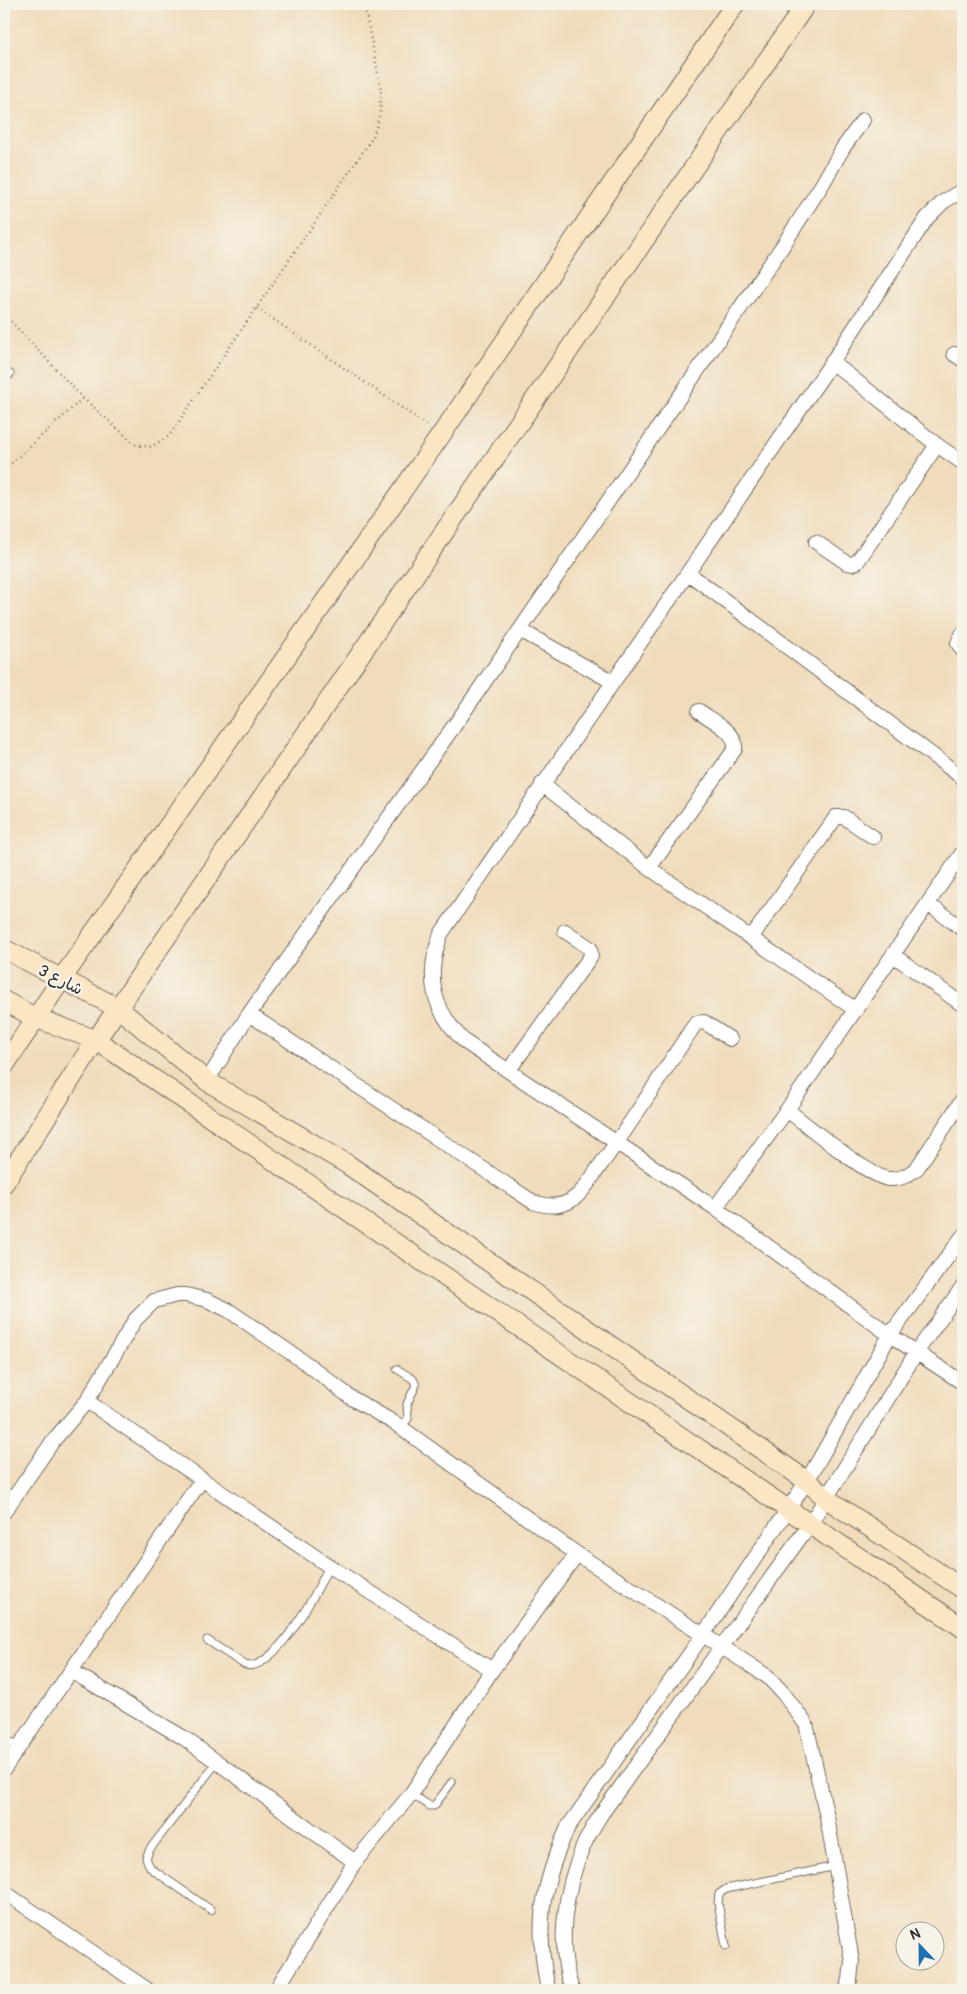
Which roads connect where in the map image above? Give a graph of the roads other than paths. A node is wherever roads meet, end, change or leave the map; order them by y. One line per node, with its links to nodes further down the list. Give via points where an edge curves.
1 (735, 4): 28 (street, via 441,435)
2 (806, 4): 31 (street)
3 (863, 120): 12 (street, via 776,255)
4 (963, 190): 5 (street, via 943,202 927,218)
5 (832, 362): 8 (street); 11 (street)
6 (10, 374): 7 (lane)
7 (4, 380)
8 (937, 445): 9 (street); 10 (street, via 857,562 847,563)
9 (963, 463)
10 (816, 542)
11 (688, 573): 15 (street); 17 (street)
12 (520, 630): 15 (street); 33 (street)
13 (963, 633): 14 (street, via 958,643)
14 (963, 651)
15 (613, 682): 18 (street)
16 (699, 711): 21 (street, via 730,734 735,741 734,749)
17 (963, 778)
18 (542, 784): 21 (street); 38 (street, via 441,934 432,967 437,1000 453,1030 465,1042)
19 (873, 837): 25 (street, via 844,816 836,817)
20 (963, 852): 22 (street)
21 (649, 868): 25 (street)
22 (928, 904): 23 (street); 27 (street)
23 (963, 929)
24 (565, 931): 38 (street, via 590,948 592,956)
25 (751, 938): 32 (street)
26 (4, 949): 28 (street, شارع 3)
27 (893, 955): 30 (street); 32 (street)
28 (61, 980): 31 (street, شارع 3); 34 (street)
29 (4, 1001): 34 (street)
30 (963, 1005)
31 (118, 1008): 36 (street); 39 (street, شارع 3)
32 (856, 1010): 41 (street)
33 (250, 1014): 39 (street); 42 (street, via 533,1202 544,1206 557,1206 578,1195)
34 (36, 1018): 36 (street); 37 (street)
35 (730, 1039): 42 (street, via 704,1022 696,1023)
36 (96, 1040): 43 (street); 56 (street)
37 (4, 1066)
38 (508, 1070): 42 (street)
39 (207, 1081): 54 (street, شارع 3, via 347,1164)
40 (963, 1099): 41 (street, via 916,1168 898,1179 887,1179 867,1170)
41 (787, 1110): 44 (street)
42 (617, 1143): 44 (street)
43 (4, 1183)
44 (715, 1208): 47 (street)
45 (963, 1236): 47 (street)
46 (963, 1286): 48 (street)
47 (890, 1335): 48 (street); 54 (street)
48 (916, 1353): 50 (street); 55 (street)
49 (397, 1369): 52 (lane, via 416,1384 407,1404 408,1419 404,1424)
50 (963, 1383)
51 (87, 1401): 52 (street, via 135,1320 145,1309 154,1301 186,1295 228,1310 350,1397); 53 (street); 57 (street, via 53,1441)
52 (396, 1424): 59 (street)
53 (202, 1479): 60 (street); 67 (street)
54 (807, 1481): 55 (street, شارع 3); 56 (street)
55 (827, 1499): 58 (street); 61 (street, شارع 3)
56 (787, 1509): 58 (street); 63 (street)
57 (4, 1512)
58 (810, 1524): 62 (street); 65 (street)
59 (577, 1554): 63 (street); 66 (street)
60 (329, 1566): 64 (lane, via 318,1590 284,1641 258,1664 245,1665); 66 (street)
61 (963, 1589)
62 (963, 1628)
63 (703, 1635): 65 (street); 81 (street, via 568,1827 554,1859 544,1893 540,1927)
64 (207, 1640)
65 (722, 1645): 75 (street, via 768,1677 806,1724); 82 (street, via 602,1813 584,1845 571,1879 565,1914 564,1951)
66 (492, 1670): 73 (street)
67 (71, 1671): 69 (street); 70 (street, via 184,1738)
68 (4, 1738): 69 (lane)
69 (20, 1746): 71 (street)
70 (217, 1762): 74 (street); 77 (lane, via 146,1858 153,1870)
71 (4, 1769)
72 (452, 1782): 73 (lane, via 434,1806)
73 (411, 1794): 74 (street)
74 (355, 1862): 80 (street)
75 (836, 1866): 78 (lane, via 722,1891 718,1903); 83 (street, via 852,1961)
76 (4, 1892): 79 (street)
77 (211, 1910)
78 (726, 1946)
79 (148, 1990)
80 (276, 1990)
81 (548, 1990)
82 (572, 1990)
83 (846, 1990)

